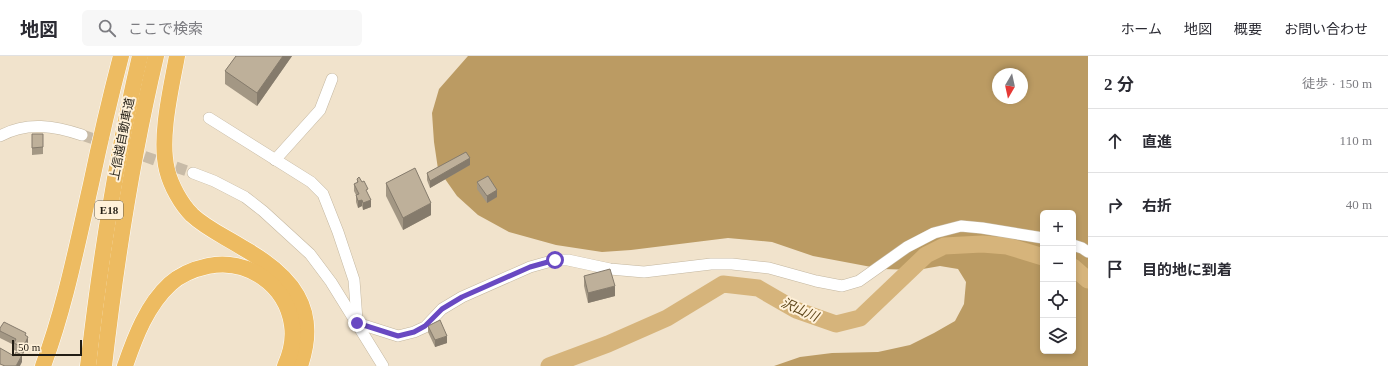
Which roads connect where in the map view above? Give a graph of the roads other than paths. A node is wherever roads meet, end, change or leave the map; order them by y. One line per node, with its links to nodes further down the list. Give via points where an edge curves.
1 (121, 56): 15 (highway, via 69,280)
2 (140, 56): 16 (highway, 上信越自動車道 / E18, via 113,184)
3 (156, 56): 17 (highway, 上信越自動車道 / E18, via 128,193)
4 (177, 56): 20 (highway, via 165,131 167,170 181,200 191,214 206,227 276,269 296,293 306,323 305,347)
5 (332, 79): 9 (street, via 320,110)
6 (209, 118): 9 (street)
7 (82, 135): 8 (street, via 47,126 18,129)
8 (0, 136)
9 (275, 160): 14 (street, via 311,182 323,194 354,280)
10 (193, 173): 14 (street, via 231,189 263,211 310,254)
11 (1040, 238): 14 (street, via 961,226 934,233 907,247 859,281 842,286 769,268 732,264 644,272 555,260 530,267 462,297 442,309 425,326 414,332 398,336)
12 (1076, 246): 13 (street)
13 (1088, 252)
14 (357, 323): 21 (street)
15 (42, 366)
16 (88, 366)
17 (104, 366)
18 (126, 366): 19 (highway, via 149,310 170,284 183,274 198,268 230,265 260,274 281,295 288,310 293,339)
19 (285, 366)
20 (300, 366)
21 (384, 366)

